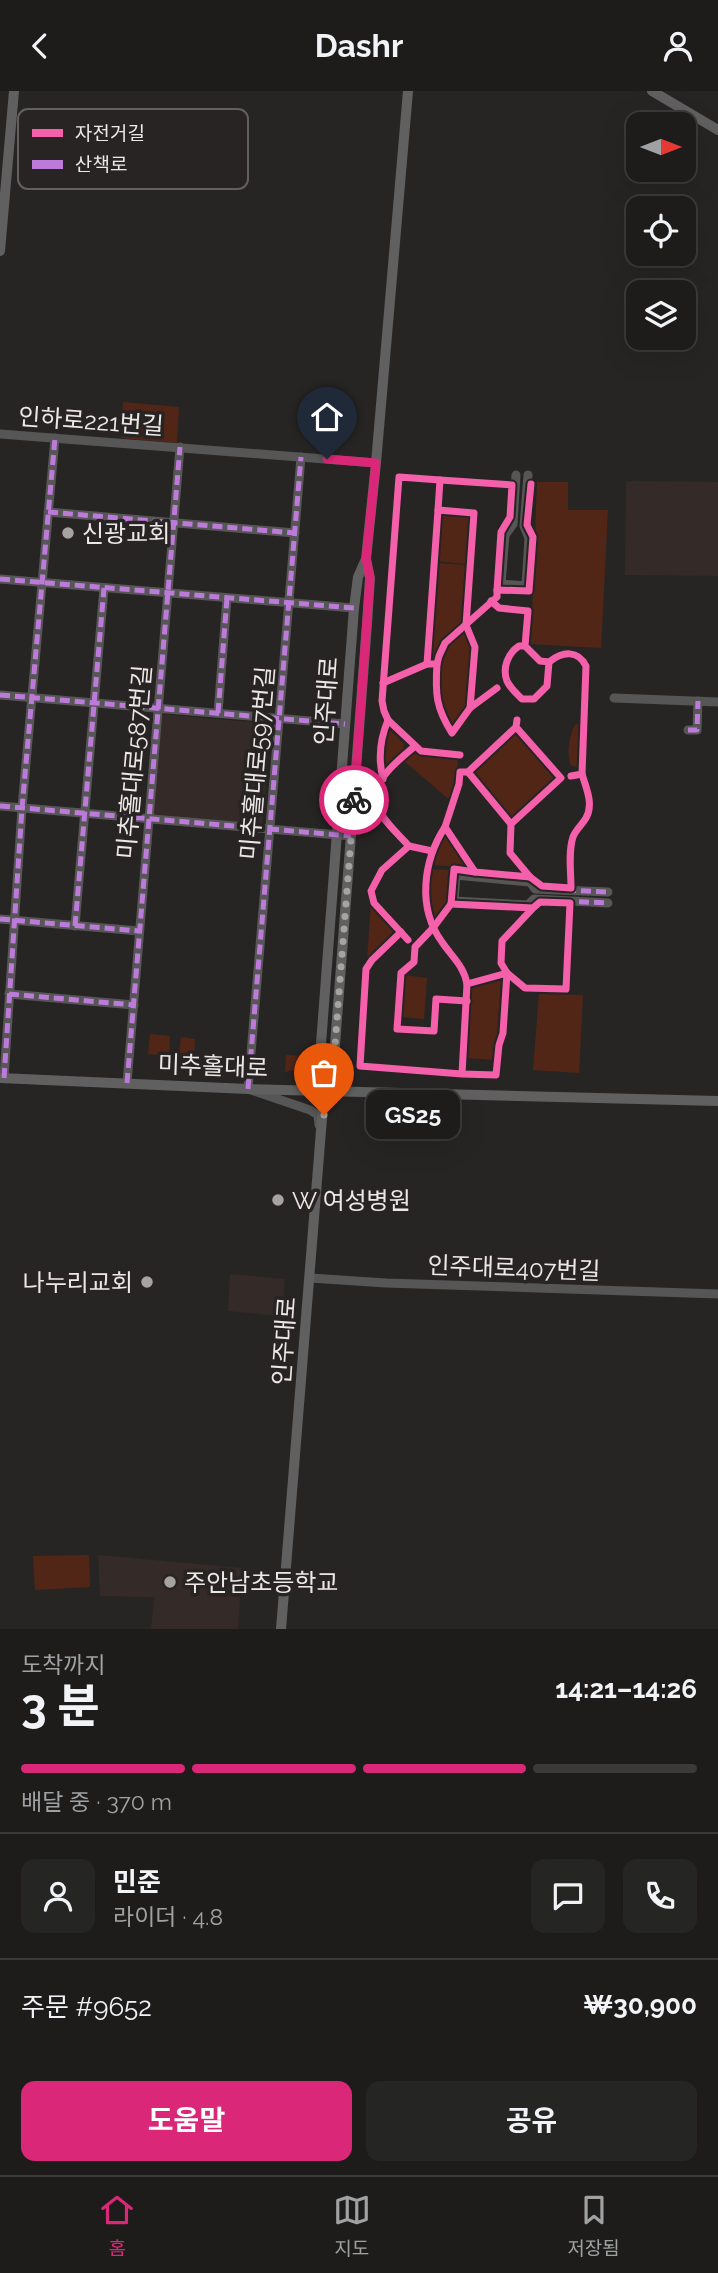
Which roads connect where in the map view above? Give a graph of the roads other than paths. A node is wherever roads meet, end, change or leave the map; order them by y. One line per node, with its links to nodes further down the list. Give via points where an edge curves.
1 (15, 91): 5 (main road)
2 (408, 91): 10 (main road, 인주대로)
3 (652, 91): 4 (main road)
4 (718, 130)
5 (0, 251)
6 (0, 434): 7 (street, 인하로221번길)
7 (55, 438): 8 (street, 인하로221번길); 13 (street)
8 (180, 447): 9 (street, 인하로221번길); 14 (street, 미추홀대로587번길)
9 (301, 457): 10 (street, 인하로221번길); 15 (street, 미추홀대로597번길)
10 (376, 463): 16 (main road, 인주대로)
11 (516, 475): 12 (street, via 513,524 505,534 501,584 526,586)
12 (528, 475)
13 (48, 512): 14 (street); 18 (street)
14 (173, 523): 15 (street); 20 (street, 미추홀대로587번길)
15 (295, 533): 22 (street, 미추홀대로597번길)
16 (366, 559): 23 (main road, 인주대로); 41 (main road, 인주대로, via 369,599)
17 (0, 579): 18 (street)
18 (41, 583): 19 (street); 25 (street)
19 (104, 588): 20 (street); 29 (street)
20 (168, 593): 21 (street); 30 (street, 미추홀대로587번길)
21 (227, 598): 22 (street); 31 (street)
22 (289, 603): 23 (street); 32 (street, 미추홀대로597번길)
23 (354, 608): 33 (main road, 인주대로)
24 (0, 695): 25 (street)
25 (33, 698): 29 (street); 36 (street)
26 (614, 698): 27 (street)
27 (698, 701): 28 (street); 34 (street, via 697,730)
28 (718, 702)
29 (94, 703): 30 (street); 37 (street)
30 (158, 708): 31 (street); 38 (street, 미추홀대로587번길)
31 (218, 713): 32 (street)
32 (280, 718): 33 (street); 39 (street, 미추홀대로597번길)
33 (345, 724): 40 (main road, 인주대로)
34 (688, 730)
35 (0, 806): 36 (street)
36 (22, 808): 37 (street); 45 (street)
37 (85, 813): 38 (street); 46 (street)
38 (148, 819): 39 (street); 47 (street, 미추홀대로587번길)
39 (271, 829): 40 (street); 53 (street, 미추홀대로597번길)
40 (336, 835): 41 (street); 50 (main road, 인주대로, via 320,1044)
41 (351, 836): 50 (main road, 인주대로, via 335,1045)
42 (608, 892): 43 (street, via 535,889 530,882 456,875 454,901 528,905 534,899)
43 (608, 902)
44 (0, 919): 45 (street)
45 (15, 921): 46 (street); 48 (street)
46 (75, 926): 47 (street)
47 (139, 931): 49 (street, 미추홀대로587번길)
48 (9, 994): 49 (street); 51 (street)
49 (134, 1005): 52 (street, 미추홀대로587번길)
50 (327, 1056): 54 (main road, 인주대로)
51 (2, 1078): 52 (main road, 미추홀대로)
52 (127, 1083): 53 (main road, 미추홀대로)
53 (248, 1089): 54 (main road, 미추홀대로); 56 (street, via 318,1115)
54 (326, 1092): 55 (main road, 미추홀대로); 56 (main road, 인주대로)
55 (718, 1101)
56 (321, 1142): 57 (main road, 인주대로)
57 (310, 1278): 58 (street, 인주대로407번길); 59 (main road, 인주대로)
58 (718, 1294)
59 (281, 1629)

